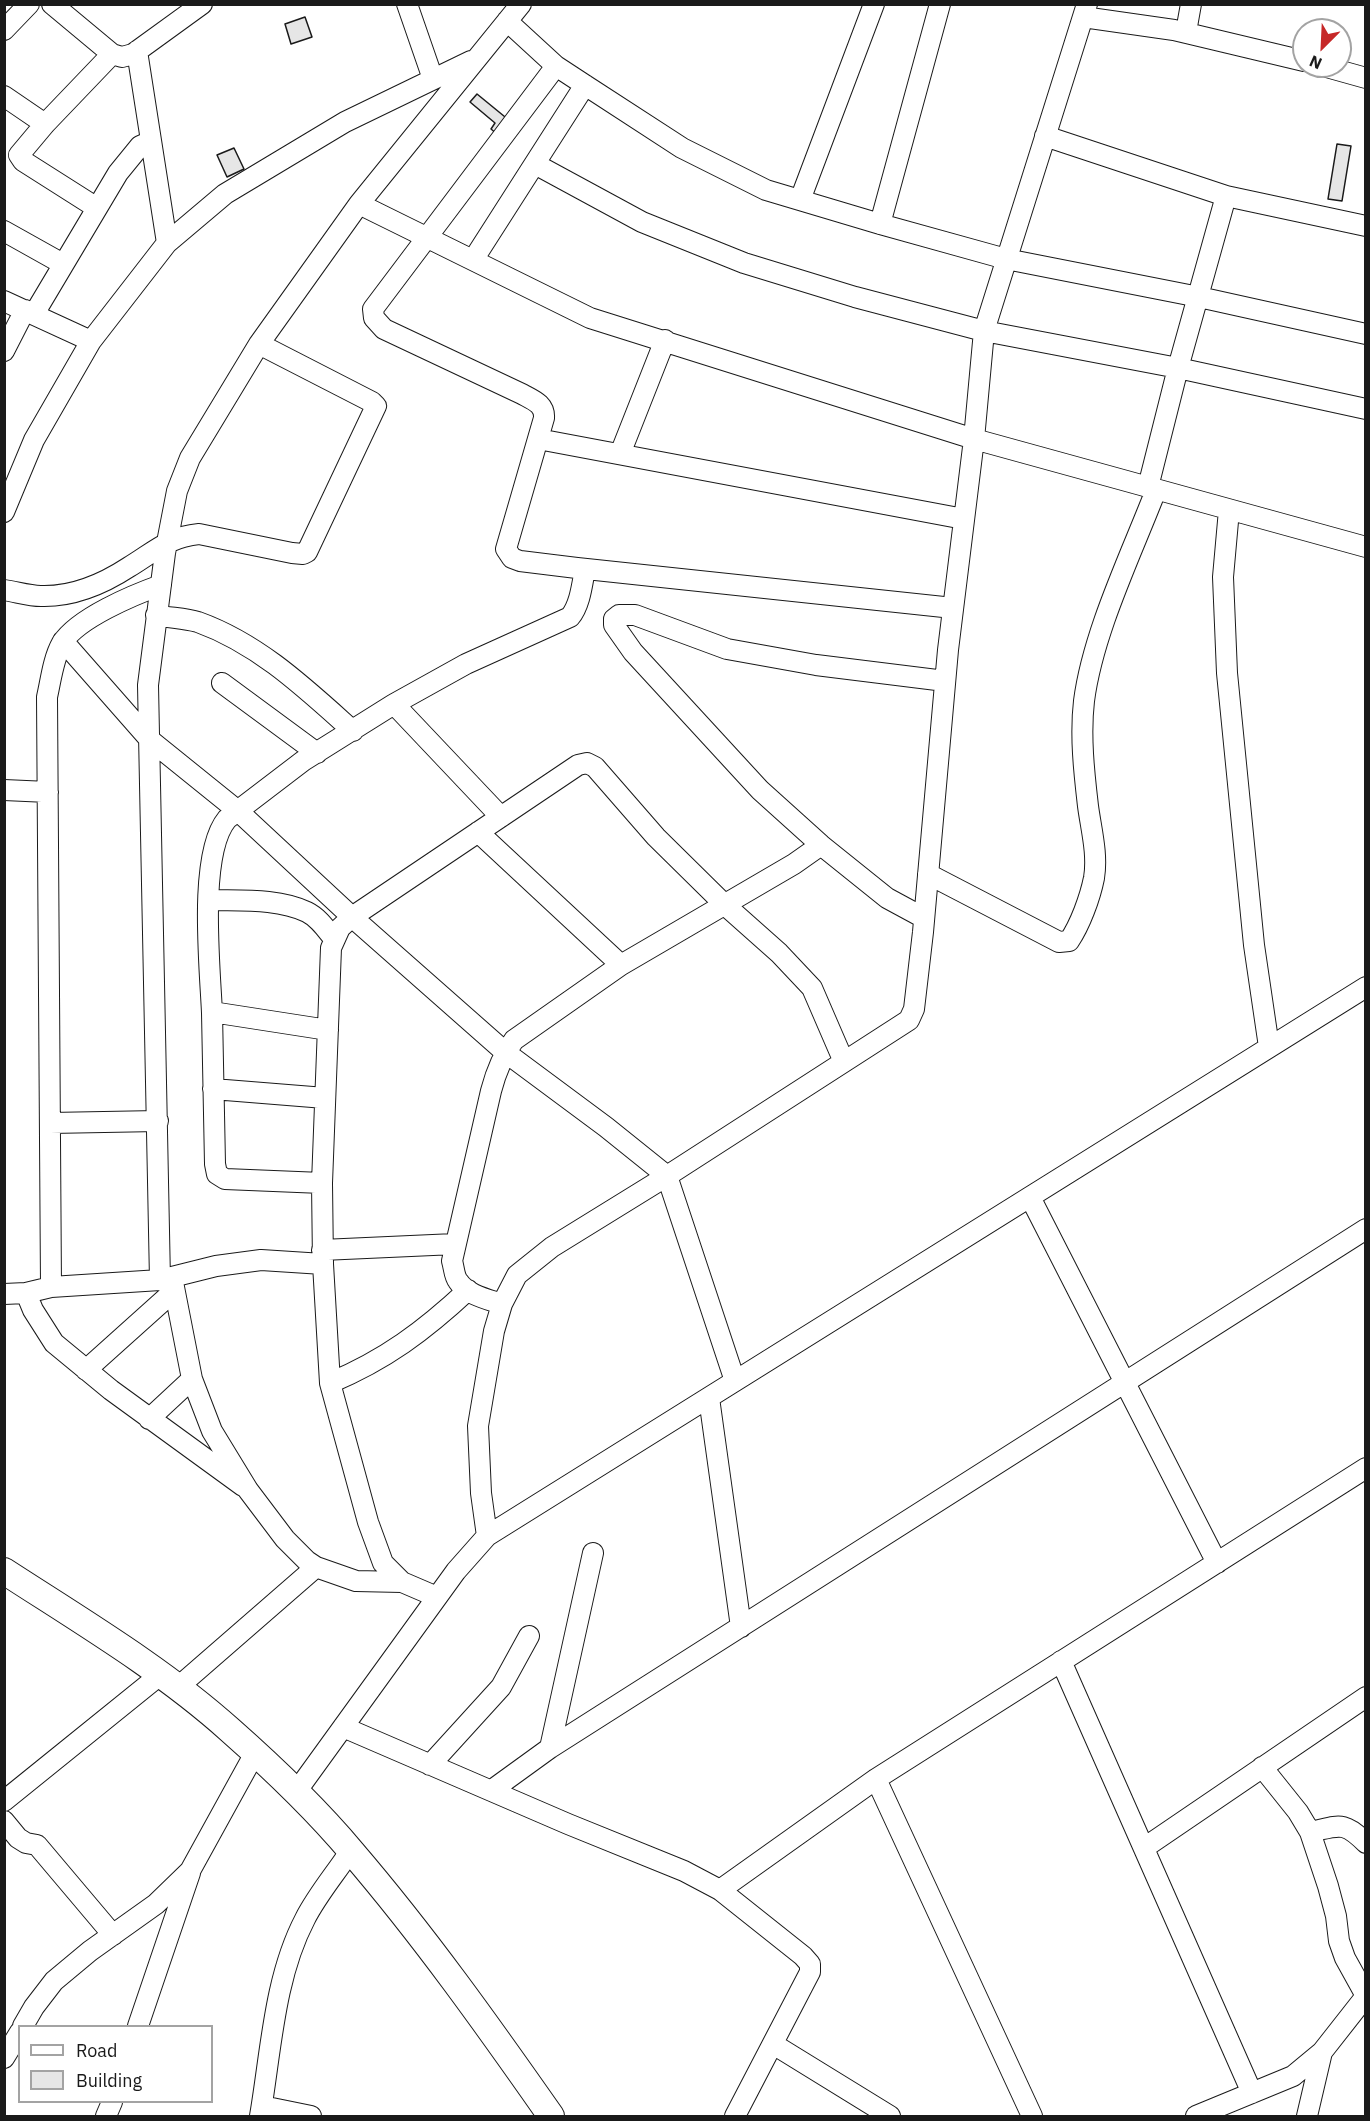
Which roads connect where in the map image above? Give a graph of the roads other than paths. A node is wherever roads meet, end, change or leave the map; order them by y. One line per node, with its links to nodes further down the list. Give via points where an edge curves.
1 (22, 4): 10 (street)
2 (29, 4): 13 (street)
3 (52, 4): 16 (street)
4 (202, 4): 15 (street)
5 (407, 4): 20 (street)
6 (520, 4): 12 (street)
7 (874, 4): 28 (street)
8 (940, 4): 31 (street)
9 (1191, 4): 14 (street)
10 (4, 11)
11 (1085, 11): 14 (street); 24 (street)
12 (507, 21): 18 (street); 19 (street)
13 (4, 30)
14 (1186, 32): 17 (street)
15 (137, 51): 16 (street, via 122,57); 25 (street)
16 (112, 54): 23 (street)
17 (1292, 58)
18 (476, 59): 20 (street); 29 (street)
19 (556, 66): 21 (street); 34 (street)
20 (433, 80): 35 (street, via 345,122 225,194)
21 (585, 85): 26 (street); 28 (street, via 676,144 766,190)
22 (4, 96): 23 (street)
23 (45, 124): 30 (street, via 19,155)
24 (1045, 136): 27 (street); 36 (street)
25 (151, 141): 30 (street, via 129,158); 35 (street)
26 (535, 164): 37 (street); 42 (street, via 642,222 744,263)
27 (1226, 196): 32 (street); 39 (street)
28 (800, 200): 31 (street)
29 (359, 204): 34 (street); 46 (street)
30 (97, 208): 38 (street)
31 (880, 225): 36 (street)
32 (1365, 226)
33 (4, 231): 38 (street)
34 (426, 237): 37 (street); 50 (street, via 374,309 374,318 384,328 531,399 544,410)
35 (167, 243): 45 (street)
36 (1006, 259): 39 (street); 42 (street)
37 (473, 260): 44 (street, via 590,318)
38 (63, 264): 41 (street)
39 (1199, 297): 43 (street); 48 (street)
40 (4, 301): 41 (street)
41 (29, 312): 45 (street); 47 (street)
42 (984, 331): 48 (street); 51 (street)
43 (1365, 334)
44 (665, 340): 51 (street); 52 (street)
45 (91, 341): 55 (street, via 34,440)
46 (260, 344): 57 (street, via 190,458 177,491); 57 (street, via 372,402 375,412 307,552 292,553 200,534 185,535)
47 (4, 351)
48 (1178, 368): 49 (street); 53 (street)
49 (1365, 409)
50 (538, 439): 52 (street); 59 (street, via 506,549 520,561)
51 (974, 439): 53 (street); 56 (street)
52 (620, 454): 56 (street)
53 (1152, 489): 54 (street); 77 (street, via 1091,665 1084,701 1082,733 1094,838 1094,877 1077,929 1069,941 1059,942)
54 (1229, 510): 58 (street); 87 (street, via 1223,577 1227,673 1254,945)
55 (4, 512)
56 (964, 519): 62 (street)
57 (166, 547): 60 (street); 61 (street, via 105,581 65,595 40,596)
58 (1365, 547)
59 (584, 575): 62 (street); 67 (street, via 570,617 466,664)
60 (161, 581): 63 (street); 64 (street, via 84,623)
61 (4, 590)
62 (953, 608): 65 (street)
63 (156, 615): 68 (street, via 196,622 242,642 286,671); 69 (street, via 148,685)
64 (63, 641): 69 (street); 72 (street, via 47,697)
65 (945, 681): 76 (street, via 728,649 635,615 614,619 633,652); 77 (street)
66 (222, 683): 70 (street)
67 (394, 704): 68 (street); 74 (street)
68 (353, 731): 70 (street)
69 (150, 740): 73 (street); 92 (street)
70 (317, 753): 73 (street)
71 (4, 790): 72 (street)
72 (48, 792): 93 (street)
73 (238, 811): 78 (street, via 220,828 214,845); 80 (street)
74 (501, 817): 75 (street); 79 (street, via 586,763 595,767 656,837)
75 (478, 832): 80 (street); 83 (street)
76 (818, 847): 79 (street); 81 (street)
77 (928, 874): 81 (street)
78 (209, 900): 82 (street, via 288,905 319,920); 85 (street)
79 (725, 905): 83 (street); 89 (street, via 812,988)
80 (352, 918): 82 (street); 88 (street)
81 (924, 925): 89 (street, via 914,1009 909,1020)
82 (334, 939): 86 (street)
83 (621, 965): 88 (street, via 514,1040)
84 (1365, 987): 87 (street)
85 (212, 1012): 86 (street); 90 (street)
86 (328, 1030): 91 (street)
87 (1269, 1047): 96 (street)
88 (505, 1052): 94 (street); 98 (street, via 490,1091)
89 (844, 1062): 94 (street)
90 (213, 1089): 91 (street); 95 (street, via 217,1174 225,1179)
91 (325, 1098): 95 (street)
92 (158, 1121): 93 (street); 100 (street)
93 (50, 1123): 101 (street)
94 (667, 1176): 105 (street, via 552,1247 517,1275); 108 (street)
95 (322, 1183): 99 (street)
96 (1030, 1197): 108 (street); 110 (street)
97 (1365, 1228): 110 (street)
98 (455, 1244): 99 (street); 102 (street, via 452,1261 457,1280)
99 (323, 1257): 100 (street, via 216,1266); 109 (street)
100 (169, 1283): 101 (street); 106 (street); 107 (street)
101 (51, 1287): 103 (street)
102 (468, 1290): 105 (street); 109 (street, via 379,1361)
103 (26, 1293): 104 (street); 106 (street, via 54,1342)
104 (4, 1294)
105 (502, 1304): 115 (street, via 478,1426)
106 (86, 1370): 112 (street)
107 (192, 1379): 112 (street); 114 (street, via 212,1431)
108 (735, 1381): 111 (street)
109 (330, 1383): 120 (street, via 368,1522 383,1563)
110 (1126, 1383): 117 (street); 122 (street)
111 (709, 1398): 115 (street); 122 (street)
112 (149, 1419): 114 (street)
113 (1365, 1468): 117 (street)
114 (248, 1490): 118 (street, via 285,1539)
115 (487, 1536): 121 (street)
116 (593, 1553): 128 (street)
117 (1216, 1563): 124 (street)
118 (316, 1567): 120 (street, via 356,1581); 125 (street)
119 (4, 1571): 125 (main road)
120 (402, 1582): 121 (street)
121 (437, 1597): 127 (street)
122 (741, 1627): 128 (street)
123 (529, 1636): 130 (street, via 501,1686)
124 (1061, 1661): 132 (street); 139 (street)
125 (168, 1681): 129 (main road); 135 (street)
126 (1365, 1697): 131 (street)
127 (344, 1726): 130 (street); 134 (street)
128 (550, 1748): 133 (street)
129 (255, 1753): 134 (main road); 141 (street)
130 (430, 1765): 133 (street)
131 (1262, 1767): 137 (street); 139 (street)
132 (876, 1779): 142 (street); 156 (street)
133 (492, 1790): 142 (street, via 684,1870)
134 (296, 1792): 140 (main road)
135 (4, 1801)
136 (4, 1821): 143 (street, via 18,1838 38,1845)
137 (1310, 1832): 138 (street, via 1339,1826 1351,1829); 148 (street, via 1336,1916 1339,1941 1365,1996)
138 (1365, 1843)
139 (1144, 1848): 150 (street)
140 (351, 1850): 151 (street, via 305,1918 291,1953 282,1982); 153 (main road, via 426,1943)
141 (190, 1871): 143 (street, via 156,1904); 145 (street)
142 (720, 1890): 147 (street, via 810,1964 810,1972)
143 (114, 1935): 144 (street, via 54,1981)
144 (24, 2025)
145 (138, 2025)
146 (18, 2035): 149 (street)
147 (772, 2044): 154 (street); 155 (street)
148 (1322, 2052): 150 (street, via 1293,2076); 158 (street)
149 (5, 2056)
150 (1252, 2093): 157 (street)
151 (261, 2111): 152 (street)
152 (311, 2116)
153 (551, 2116)
154 (735, 2116)
155 (890, 2116)
156 (1032, 2116)
157 (1196, 2116)
158 (1307, 2116)

